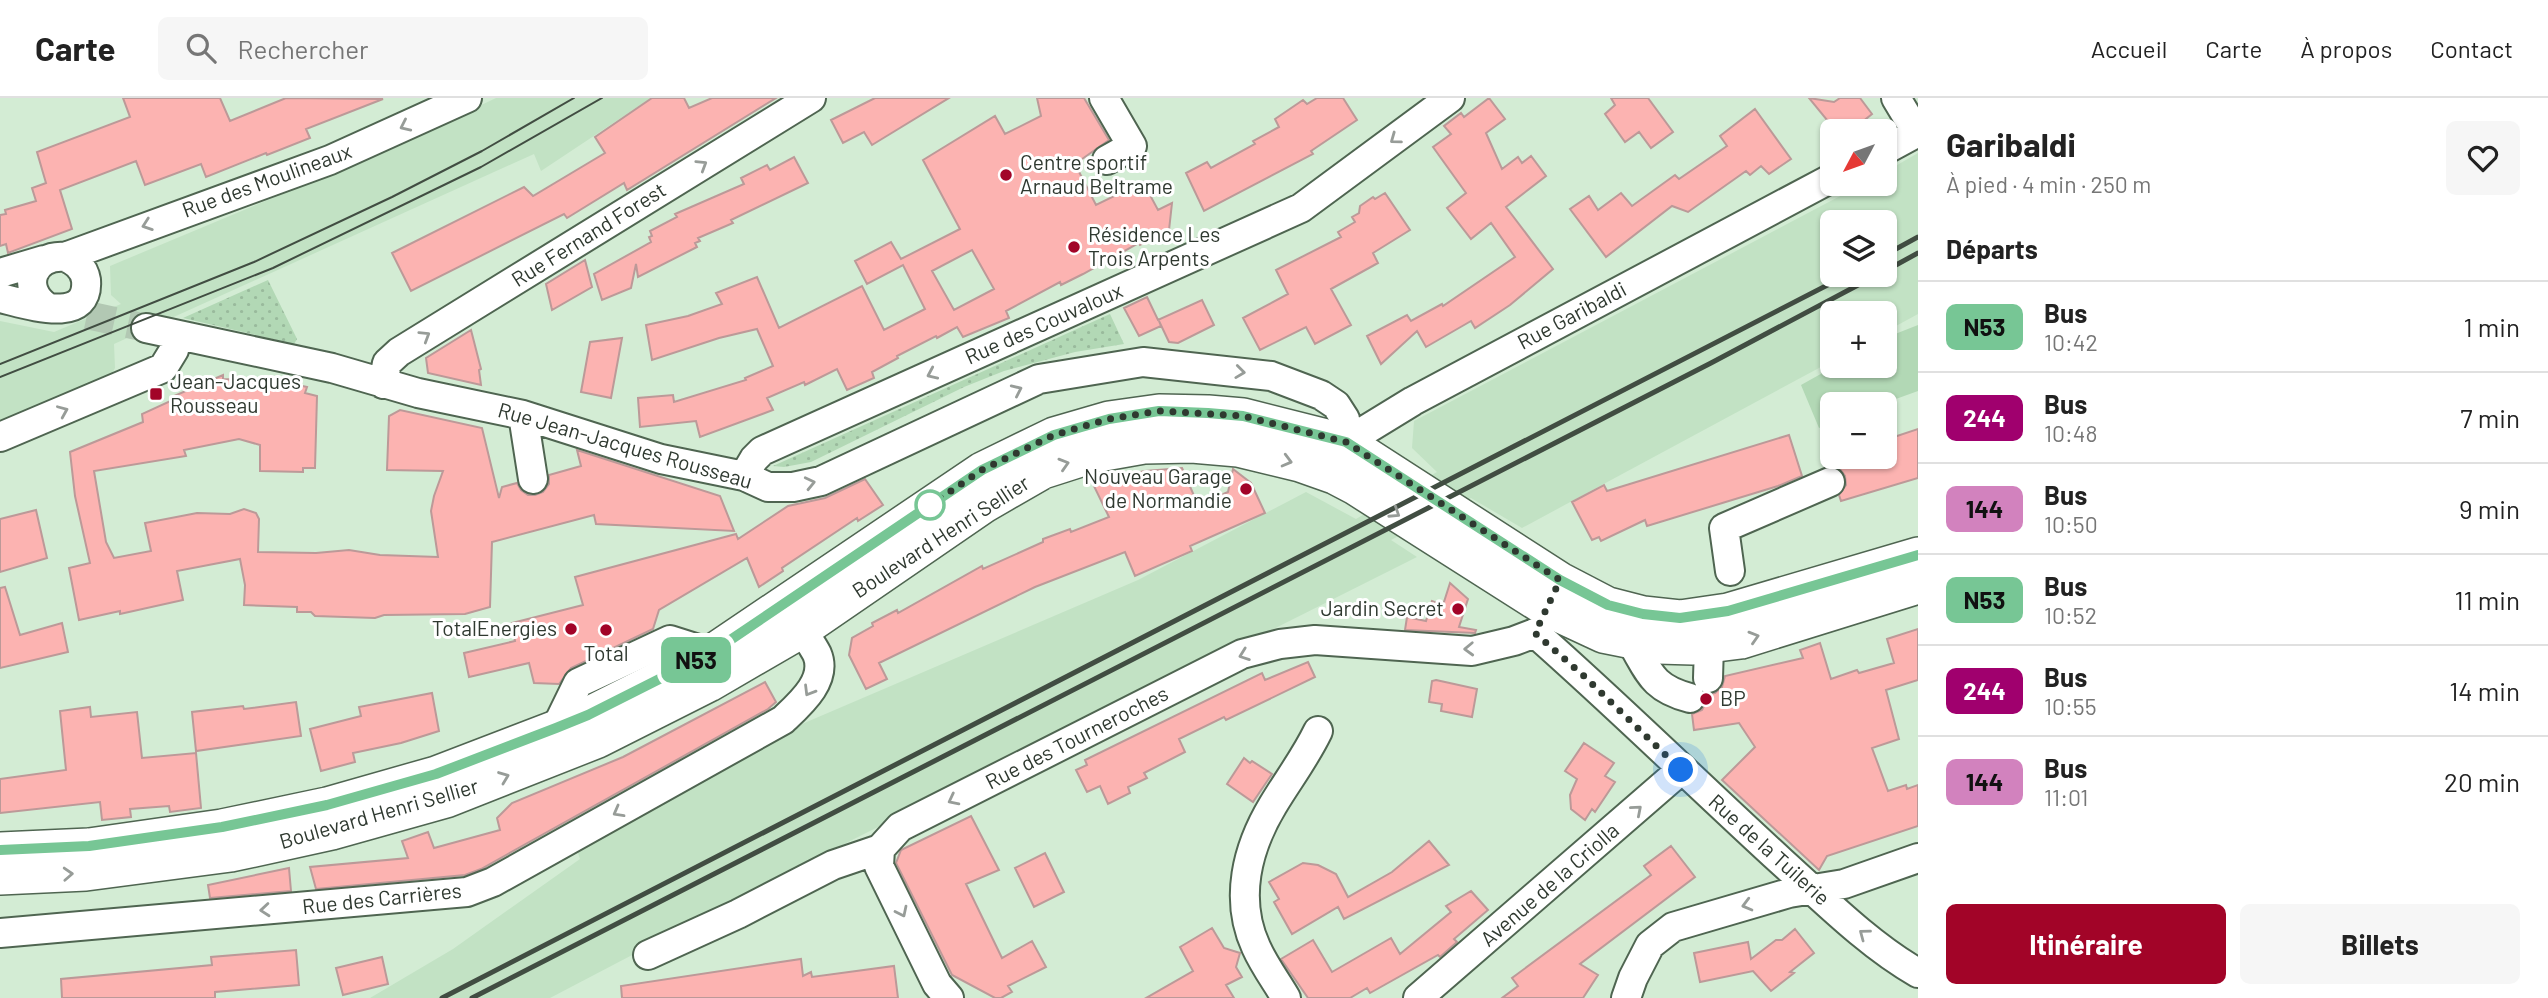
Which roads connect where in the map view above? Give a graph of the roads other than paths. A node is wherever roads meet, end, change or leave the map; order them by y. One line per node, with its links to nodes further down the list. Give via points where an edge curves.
1 (467, 98): 10 (street, Rue des Moulineaux, one-way to 10, via 330,160)
2 (811, 98): 16 (street, Rue Fernand Forest, one-way to 2, via 387,363 399,352)
3 (1104, 98): 8 (street, via 1132,146)
4 (1450, 98): 20 (street, Rue des Couvaloux, one-way to 20, via 1301,208 762,451)
5 (1896, 98): 6 (street)
6 (1917, 132): 7 (street)
7 (1897, 143)
8 (1107, 160)
9 (1820, 184): 19 (street, Rue Garibaldi, via 1467,372)
10 (55, 258): 11 (street, Rue des Moulineaux); 13 (street, via 79,265 84,273 86,281); 13 (street, via 38,266 32,281 35,296)
11 (0, 273)
12 (0, 298): 13 (street)
13 (76, 309)
14 (146, 328): 15 (street, Rue Jean-Jacques Rousseau)
15 (177, 335): 16 (street, Rue Jean-Jacques Rousseau); 18 (street, one-way to 15, via 163,368)
16 (383, 384): 17 (street, Rue Jean-Jacques Rousseau)
17 (523, 415): 20 (street, Rue Jean-Jacques Rousseau, via 661,459); 21 (street)
18 (0, 437)
19 (1346, 442): 20 (street, Rue Jean-Jacques Rousseau, one-way to 19, via 768,486 821,481 1039,380 1143,362 1271,376 1321,395 1336,405 1345,419); 22 (street); 27 (main road, Boulevard Henri Sellier, via 1475,525); 34 (main road, Boulevard Henri Sellier, via 1243,416 1159,411 1054,435 982,470 711,653 556,728 436,774 327,805 222,827 89,846)
20 (744, 476)
21 (533, 479)
22 (1345, 482): 27 (main road, Boulevard Henri Sellier, one-way to 27); 28 (main road, Boulevard Henri Sellier, one-way to 22, via 984,505 1042,471 1093,455 1144,446 1215,447 1249,451)
23 (1830, 482): 25 (street, via 1724,528)
24 (1918, 555): 27 (main road, Boulevard Henri Sellier, via 1728,611 1680,618 1608,605)
25 (1730, 571)
26 (1918, 586): 30 (main road, Boulevard Henri Sellier, one-way to 26, via 1741,640)
27 (1547, 607): 29 (main road, Boulevard Henri Sellier, via 1603,635); 32 (street, Rue de la Tuilerie, via 1584,676); 33 (street, Rue des Tourneroches, one-way to 33, via 1514,641 1472,651 1315,639 1242,654 900,827)
28 (802, 630): 36 (main road, Boulevard Henri Sellier, one-way to 28, via 86,873 231,854 446,800 598,740); 38 (street, Rue des Carrières, one-way to 38, via 820,667 806,698 783,720 493,882 467,892)
29 (1630, 640): 30 (main road, Boulevard Henri Sellier, via 1658,646); 30 (street, via 1657,685 1673,694)
30 (1702, 674)
31 (1318, 731): 42 (street, via 1254,841 1244,878 1245,914 1252,936)
32 (1681, 770): 37 (street, Rue de la Tuilerie); 43 (street, Avenue de la Criolla, one-way to 32)
33 (880, 849): 39 (street, Rue des Tourneroches, via 832,865); 41 (street, one-way to 41, via 879,866 937,984)
34 (0, 850)
35 (1918, 858): 37 (street)
36 (0, 877)
37 (1813, 890): 40 (street, Rue de la Tuilerie, one-way to 37); 44 (street, one-way to 44, via 1673,927 1650,945)
38 (0, 933)
39 (648, 955)
40 (1918, 973)
41 (949, 998)
42 (1286, 998)
43 (1418, 998)
44 (1626, 998)

